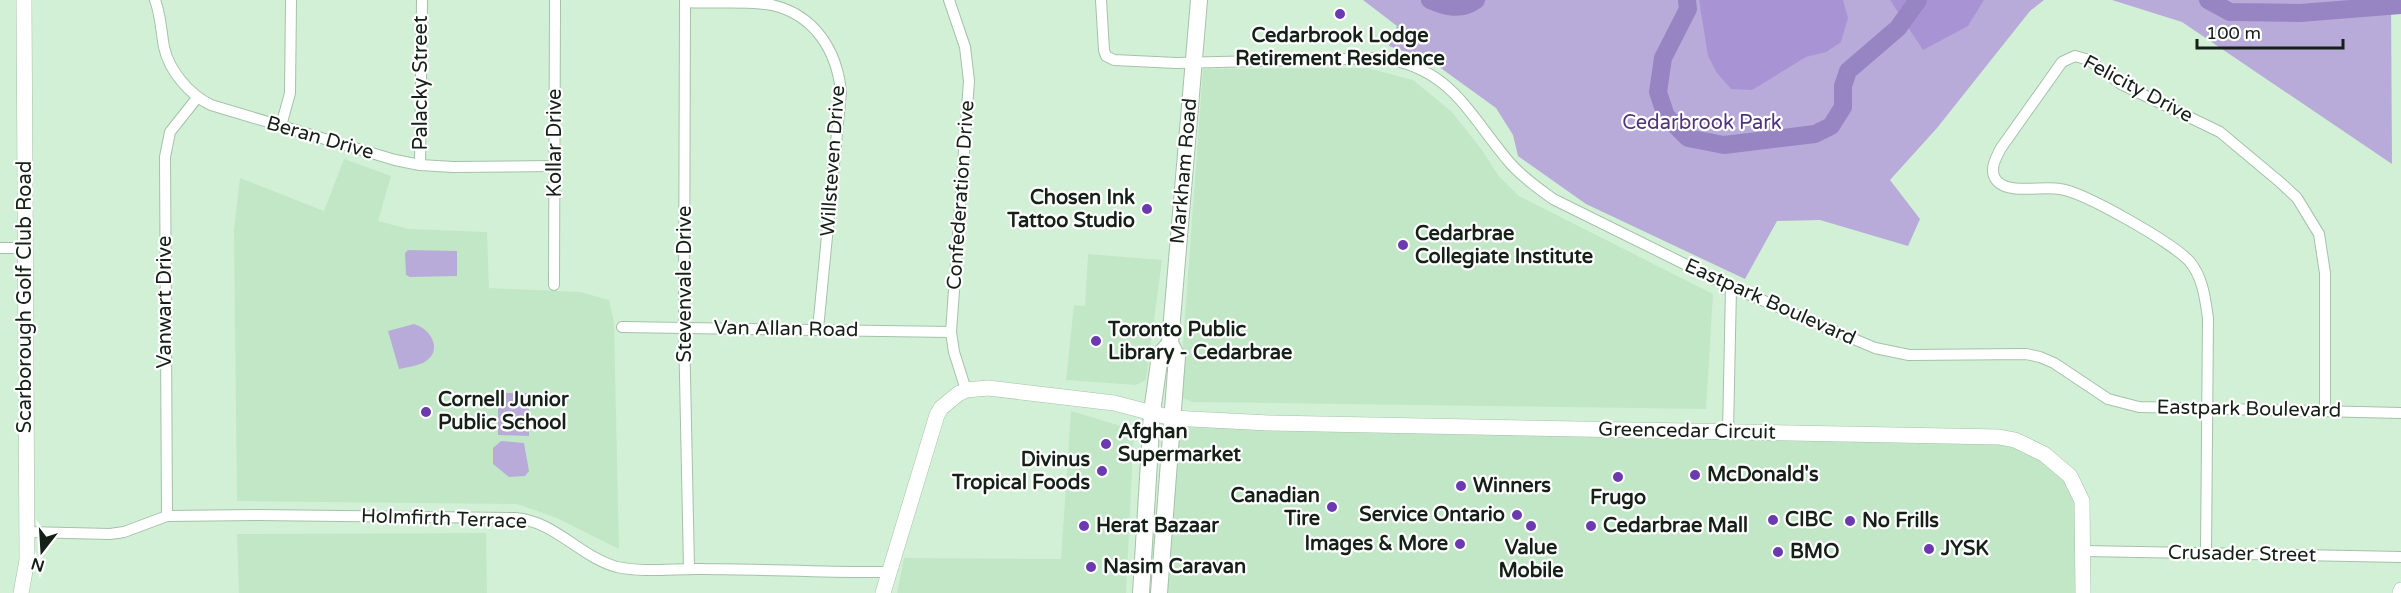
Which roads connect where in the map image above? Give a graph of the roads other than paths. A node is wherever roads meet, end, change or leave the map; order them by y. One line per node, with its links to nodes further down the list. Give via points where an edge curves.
1 (24, 0): 16 (street, Scarborough Golf Club Road)
2 (155, 0): 11 (street, via 165,51)
3 (291, 0): 12 (street, via 290,93)
4 (422, 0): 13 (street, Palacky Street)
5 (555, 0): 14 (street, Kollar Drive)
6 (949, 0): 22 (street, Confederation Drive, via 965,47 969,81)
7 (1101, 0): 10 (street, Eastpark Boulevard, via 1106,56 1114,60)
8 (1199, 0): 10 (main road, Markham Road)
9 (685, 1): 20 (street, Stevenvale Drive); 21 (street, Willsteven Drive, via 771,5 792,12 815,28 837,65 842,92)
10 (1194, 62): 18 (street, Eastpark Boulevard, via 1381,58 1437,77 1452,90 1511,165 1553,199); 23 (main road, Markham Road)
11 (197, 99): 12 (street, Beran Drive); 31 (street, Vanwart Drive, via 170,132 165,157)
12 (281, 126): 13 (street, Beran Drive)
13 (420, 165): 14 (street, Beran Drive)
14 (556, 166): 17 (street, Kollar Drive)
15 (0, 248): 16 (street)
16 (25, 248): 32 (street, Scarborough Golf Club Road)
17 (554, 285)
18 (1731, 287): 25 (street, Eastpark Boulevard, via 1892,353 2026,354 2054,363 2108,399 2139,407); 30 (street)
19 (622, 327): 20 (street, Van Allan Road)
20 (684, 328): 21 (street, Van Allan Road); 36 (street, Stevenvale Drive)
21 (818, 329): 22 (street, Van Allan Road)
22 (951, 332): 24 (street, Confederation Drive)
23 (1170, 342): 27 (main road, Markham Road, via 1160,355); 29 (main road, Markham Road, via 1177,357)
24 (966, 390): 27 (street, Greencedar Circuit, via 1019,391); 37 (street, via 947,402 937,416)
25 (2207, 409): 26 (street, Eastpark Boulevard); 26 (street, Felicity Drive, via 2208,318 2201,282 2191,263 2177,249 2082,195 2042,187 2007,188 1997,182 1993,172 2001,148 2054,71 2068,58 2089,60 2121,84 2220,132 2297,198 2319,234 2323,254); 34 (street)
26 (2325, 410): 28 (street, Eastpark Boulevard)
27 (1152, 412): 29 (street, Greencedar Circuit); 40 (main road, Markham Road)
28 (2401, 413)
29 (1172, 418): 30 (street, Greencedar Circuit, via 1346,426); 41 (main road, Markham Road)
30 (1728, 432): 33 (street, Greencedar Circuit, via 1963,435 2015,441 2044,454 2070,476 2082,501)
31 (167, 516): 32 (street, Holmfirth Terrace, via 117,533); 36 (street, Holmfirth Terrace, via 526,519 548,527 616,566 637,570)
32 (27, 532): 38 (street, Scarborough Golf Club Road)
33 (2084, 551): 34 (street, Crusader Street); 42 (street, Greencedar Circuit)
34 (2206, 553): 35 (street, Crusader Street)
35 (2401, 557)
36 (689, 568): 37 (street, Holmfirth Terrace)
37 (888, 572): 39 (street)
38 (21, 593)
39 (883, 593)
40 (1141, 593)
41 (1159, 593)
42 (2083, 593)

